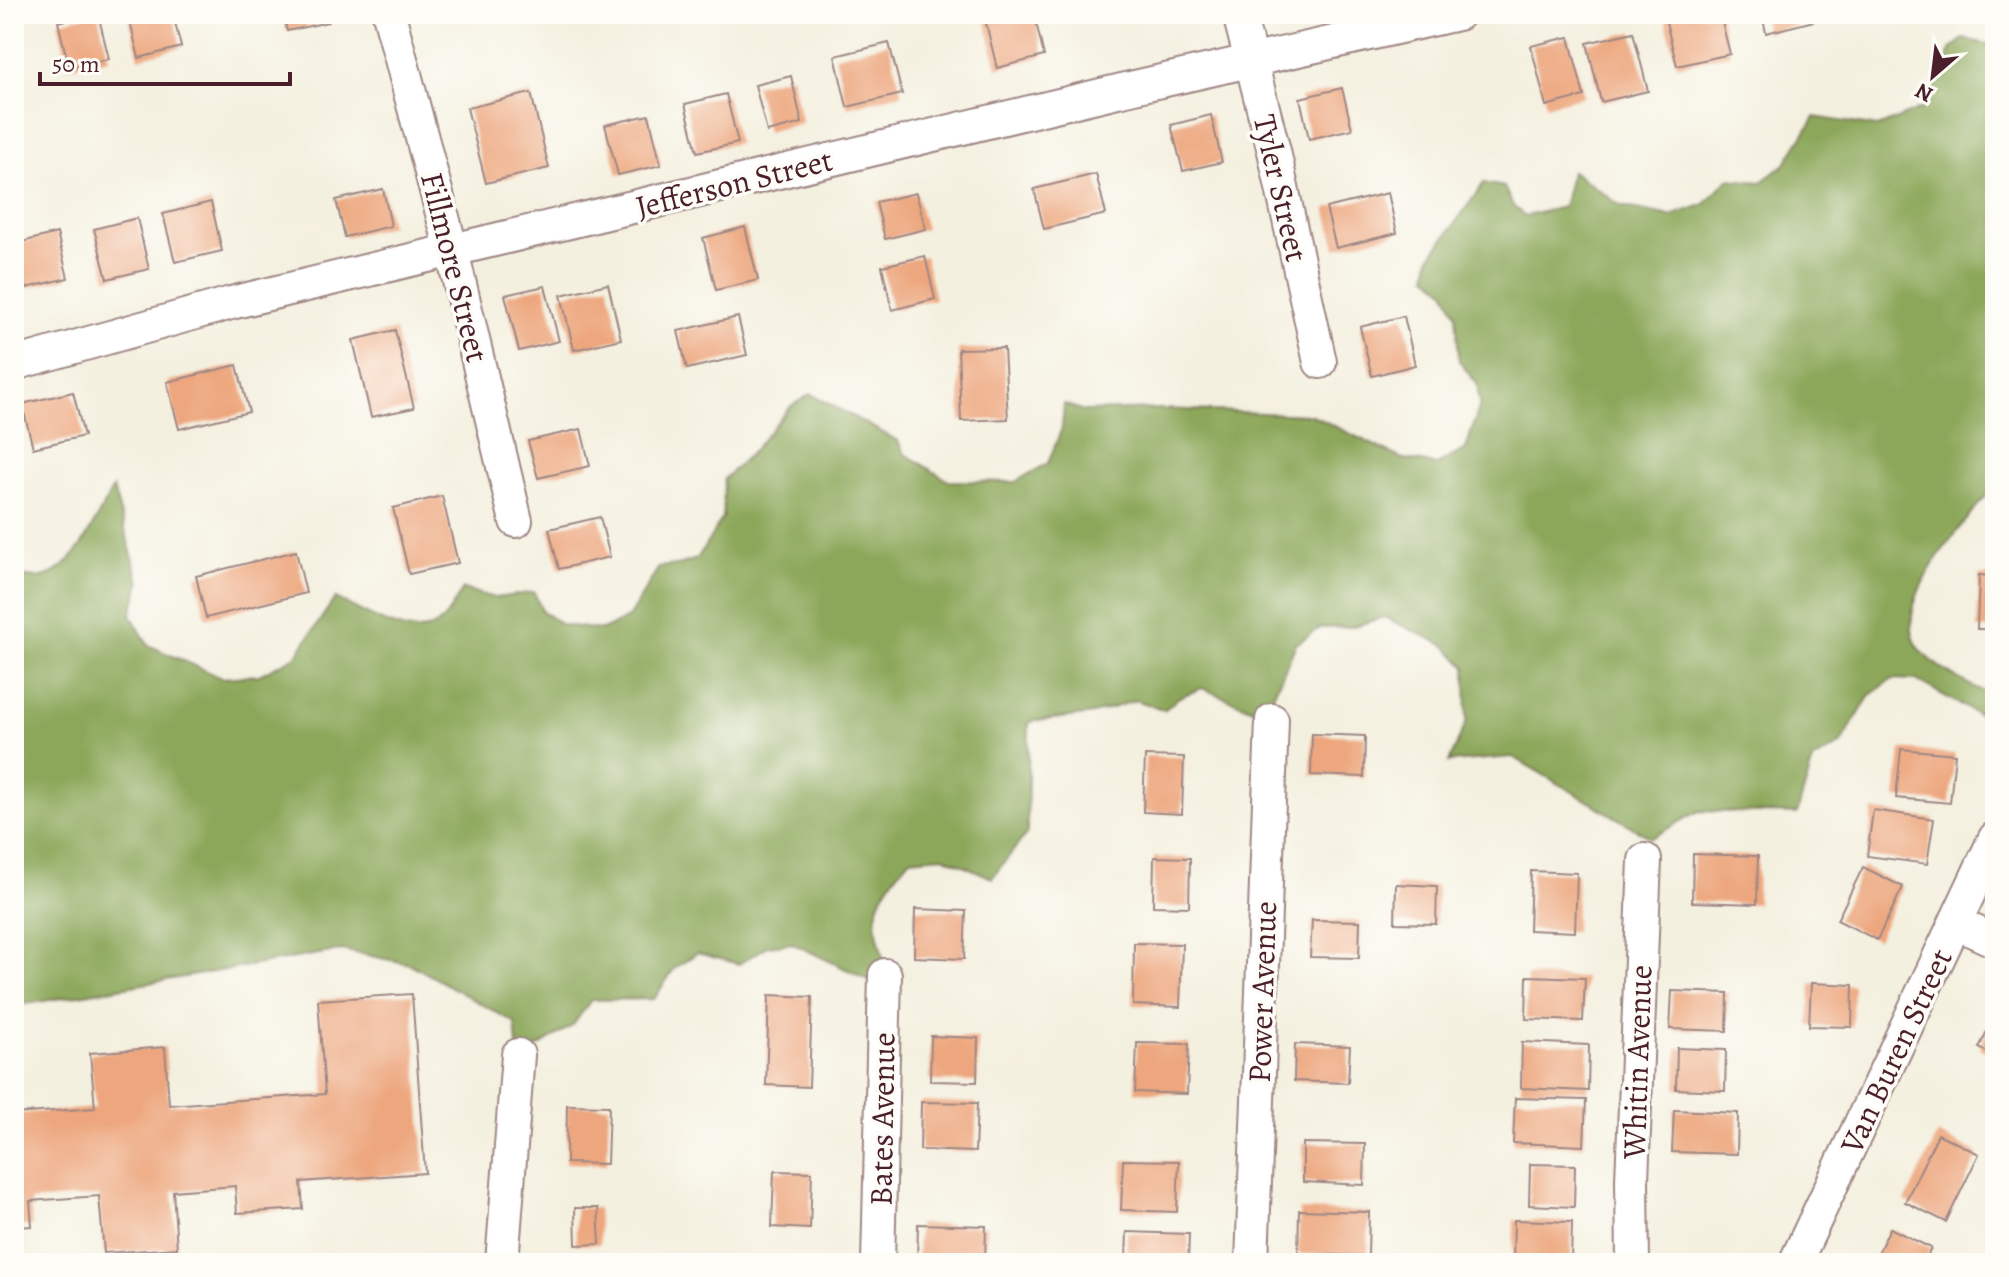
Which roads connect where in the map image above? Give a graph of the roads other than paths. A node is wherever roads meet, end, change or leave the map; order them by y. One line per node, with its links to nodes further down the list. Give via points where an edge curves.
1 (389, 14): 5 (street, Fillmore Street)
2 (1239, 14): 4 (street, Tyler Street)
3 (1458, 14): 4 (street, Jefferson Street)
4 (1249, 61): 5 (street, Jefferson Street); 6 (street, Tyler Street)
5 (452, 251): 7 (street, Jefferson Street, via 231,303); 8 (street, Fillmore Street)
6 (1320, 362)
7 (14, 364)
8 (516, 521)
9 (1272, 720): 18 (street, Power Avenue)
10 (1995, 838): 12 (street, Van Buren Street)
11 (1645, 860): 19 (street, Whitin Avenue)
12 (1956, 923): 13 (street); 20 (street, Van Buren Street)
13 (1995, 941)
14 (885, 975): 17 (street, Bates Avenue)
15 (518, 1055): 16 (street)
16 (502, 1263)
17 (878, 1263)
18 (1252, 1263)
19 (1633, 1263)
20 (1795, 1263)

